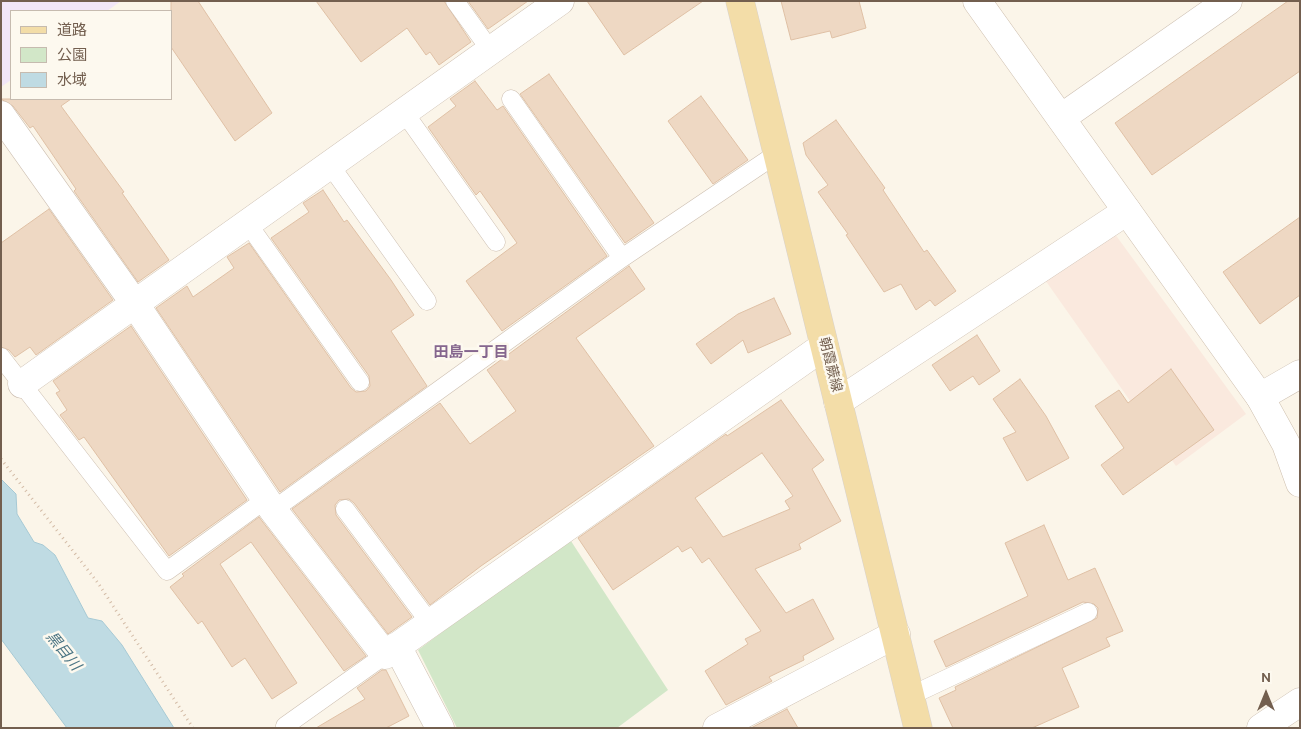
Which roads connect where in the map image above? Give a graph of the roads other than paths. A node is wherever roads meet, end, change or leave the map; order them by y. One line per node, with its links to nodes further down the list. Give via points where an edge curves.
1 (455, 1): 6 (lane)
2 (560, 1): 6 (street)
3 (740, 1): 11 (main road, 朝霞蕨線)
4 (977, 1): 10 (street)
5 (1228, 1): 10 (street)
6 (491, 51): 8 (street)
7 (511, 99): 16 (lane)
8 (404, 112): 12 (street); 15 (lane)
9 (1, 115): 18 (street)
10 (1060, 118): 13 (street)
11 (778, 153): 16 (lane); 19 (main road, 朝霞蕨線)
12 (330, 165): 14 (street); 17 (lane)
13 (1127, 211): 24 (street); 25 (street)
14 (248, 224): 18 (street); 22 (lane)
15 (496, 242)
16 (622, 258): 27 (lane)
17 (427, 301)
18 (134, 304): 23 (street); 27 (street)
19 (824, 346): 25 (main road, 朝霞蕨線); 30 (street)
20 (1, 357): 23 (lane)
21 (1300, 374): 24 (street)
22 (360, 382)
23 (22, 384): 27 (lane, via 166,571)
24 (1260, 396): 26 (street, via 1286,444)
25 (838, 402): 31 (main road, 朝霞蕨線)
26 (1300, 484)
27 (269, 505): 32 (street)
28 (344, 509): 30 (lane)
29 (1088, 612): 33 (lane)
30 (430, 623): 32 (street)
31 (896, 634): 33 (main road, 朝霞蕨線); 37 (street)
32 (391, 650): 35 (lane); 36 (street)
33 (910, 696): 38 (main road, 朝霞蕨線)
34 (1300, 702): 39 (street)
35 (285, 726)
36 (440, 728)
37 (717, 728)
38 (918, 728)
39 (1260, 728)

